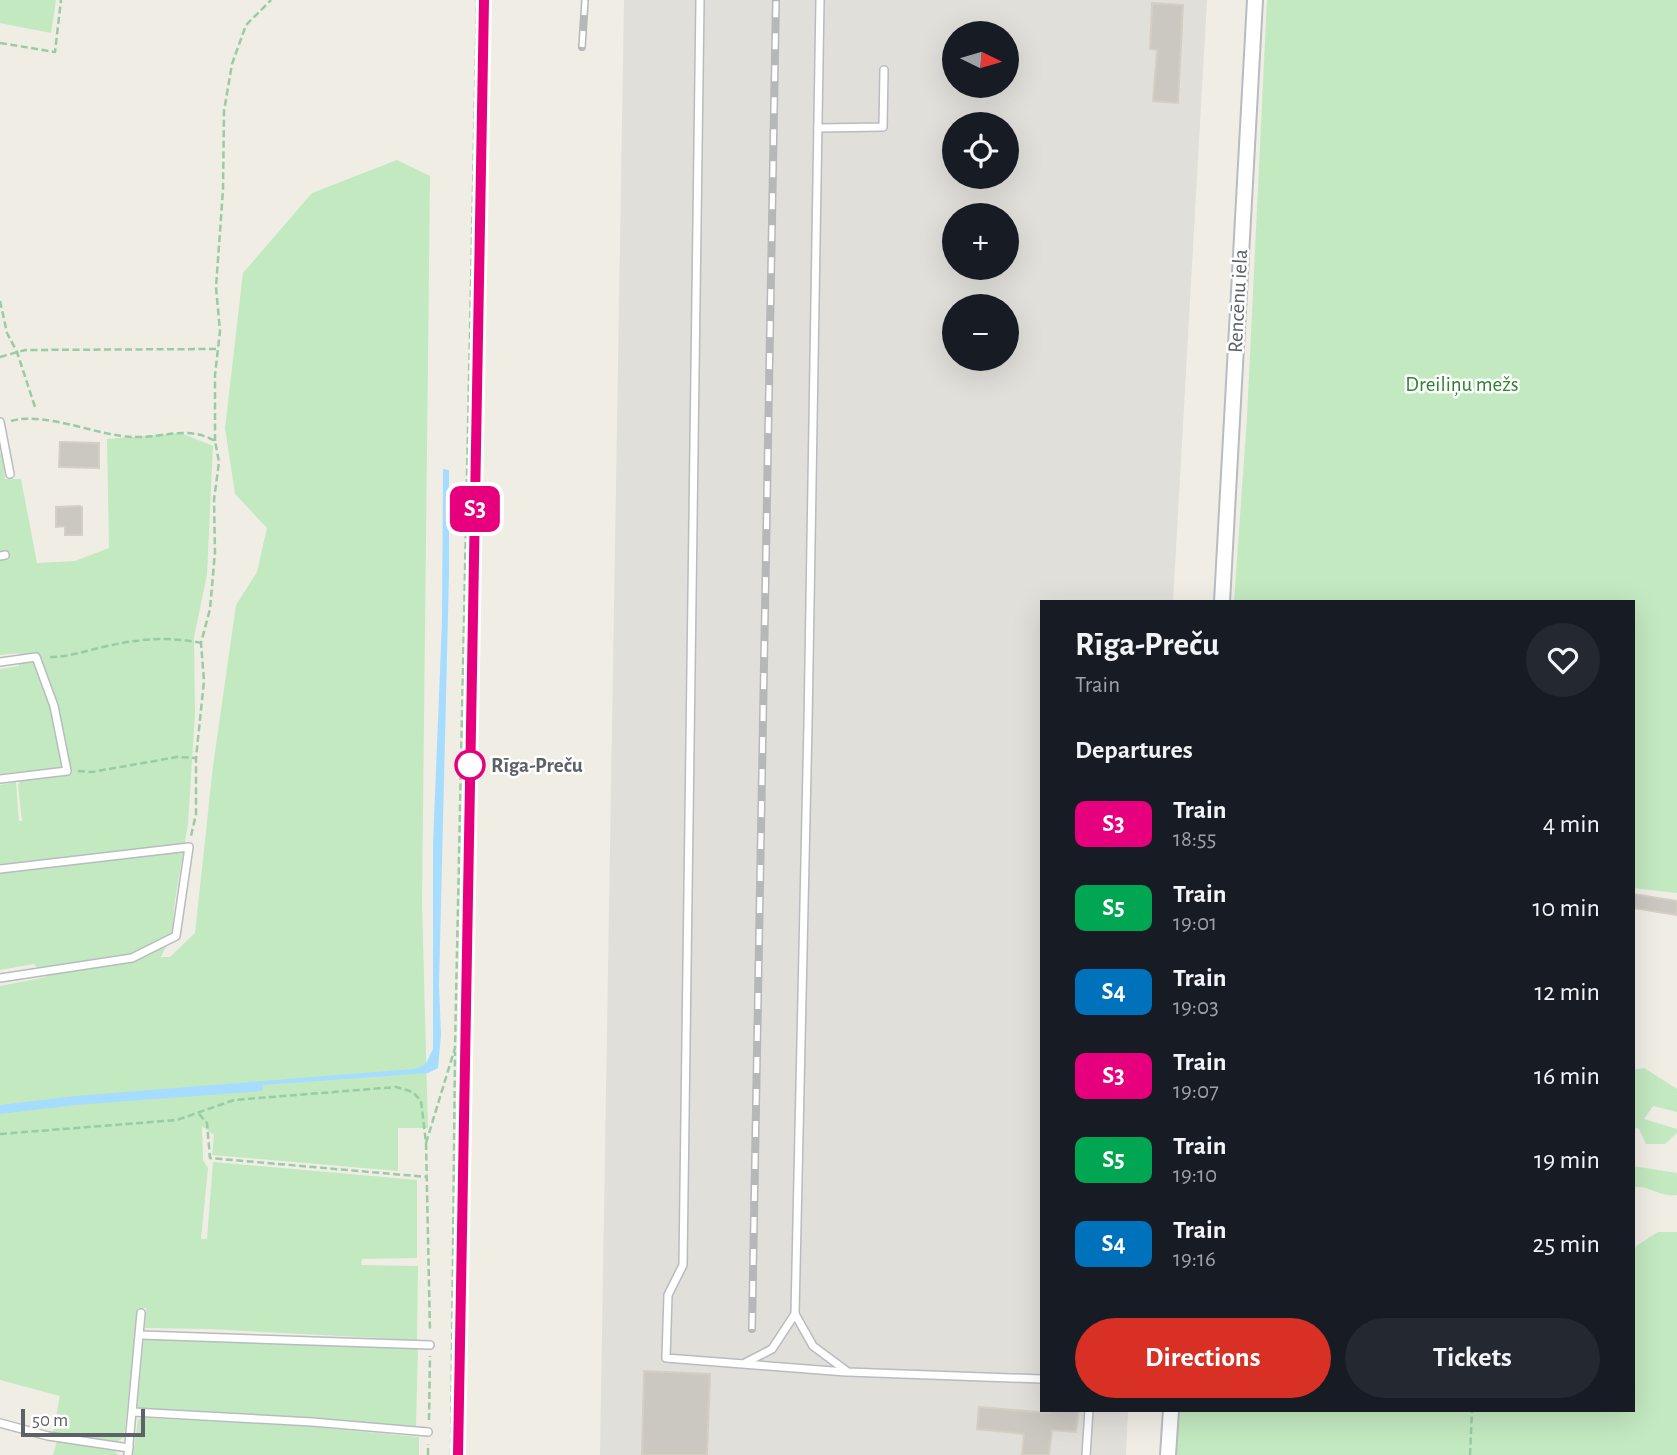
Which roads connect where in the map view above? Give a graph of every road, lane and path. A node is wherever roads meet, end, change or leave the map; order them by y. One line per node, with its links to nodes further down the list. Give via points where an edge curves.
1 (61, 0): 7 (path, via 55,52)
2 (271, 0): 11 (path, via 246,25 226,99 216,286)
3 (477, 0): 29 (path)
4 (700, 0): 38 (lane, via 683,1265 668,1295 666,1358)
5 (820, 0): 9 (lane)
6 (1255, 0): 19 (street, Rencēnu iela)
7 (0, 43)
8 (884, 70): 9 (lane, via 883,127)
9 (818, 128): 35 (lane)
10 (0, 301): 12 (path, via 6,333)
11 (218, 349): 12 (path); 16 (path)
12 (16, 352): 13 (path); 14 (path)
13 (0, 357)
14 (35, 407)
15 (1, 423): 16 (path, via 19,418 134,438 167,432); 17 (lane)
16 (215, 440): 20 (path, via 219,462 215,552 210,609)
17 (3, 447): 18 (lane)
18 (10, 474)
19 (1222, 600)
20 (201, 643): 21 (path, via 179,638 136,641 70,657); 23 (path, via 204,681)
21 (36, 657): 22 (lane); 24 (lane, via 54,706)
22 (0, 662)
23 (196, 758): 24 (path, via 177,757 92,772); 26 (path, via 196,814)
24 (67, 771): 25 (lane)
25 (0, 779)
26 (188, 847): 27 (lane); 28 (lane, via 176,936 132,958)
27 (0, 869)
28 (0, 978)
29 (455, 1048): 32 (path); 49 (path)
30 (198, 1113): 31 (path, via 177,1120); 32 (path, via 234,1100 396,1087 413,1092 421,1101); 33 (path, via 207,1123 210,1158)
31 (0, 1134)
32 (426, 1143): 33 (path)
33 (427, 1177): 37 (path)
34 (141, 1313): 36 (lane)
35 (795, 1314): 38 (lane, via 772,1349); 39 (lane, via 813,1346)
36 (141, 1335): 37 (lane); 41 (lane)
37 (430, 1345): 46 (path)
38 (743, 1364): 39 (lane)
39 (848, 1372): 40 (lane)
40 (1040, 1379)
41 (133, 1412): 46 (lane); 47 (lane)
42 (1089, 1412): 50 (lane)
43 (1171, 1412): 51 (street)
44 (1472, 1412): 52 (path)
45 (0, 1423): 47 (lane)
46 (428, 1432): 48 (path)
47 (128, 1452)
48 (428, 1455)
49 (451, 1455)
50 (1086, 1455)
51 (1168, 1455)
52 (1470, 1455)

